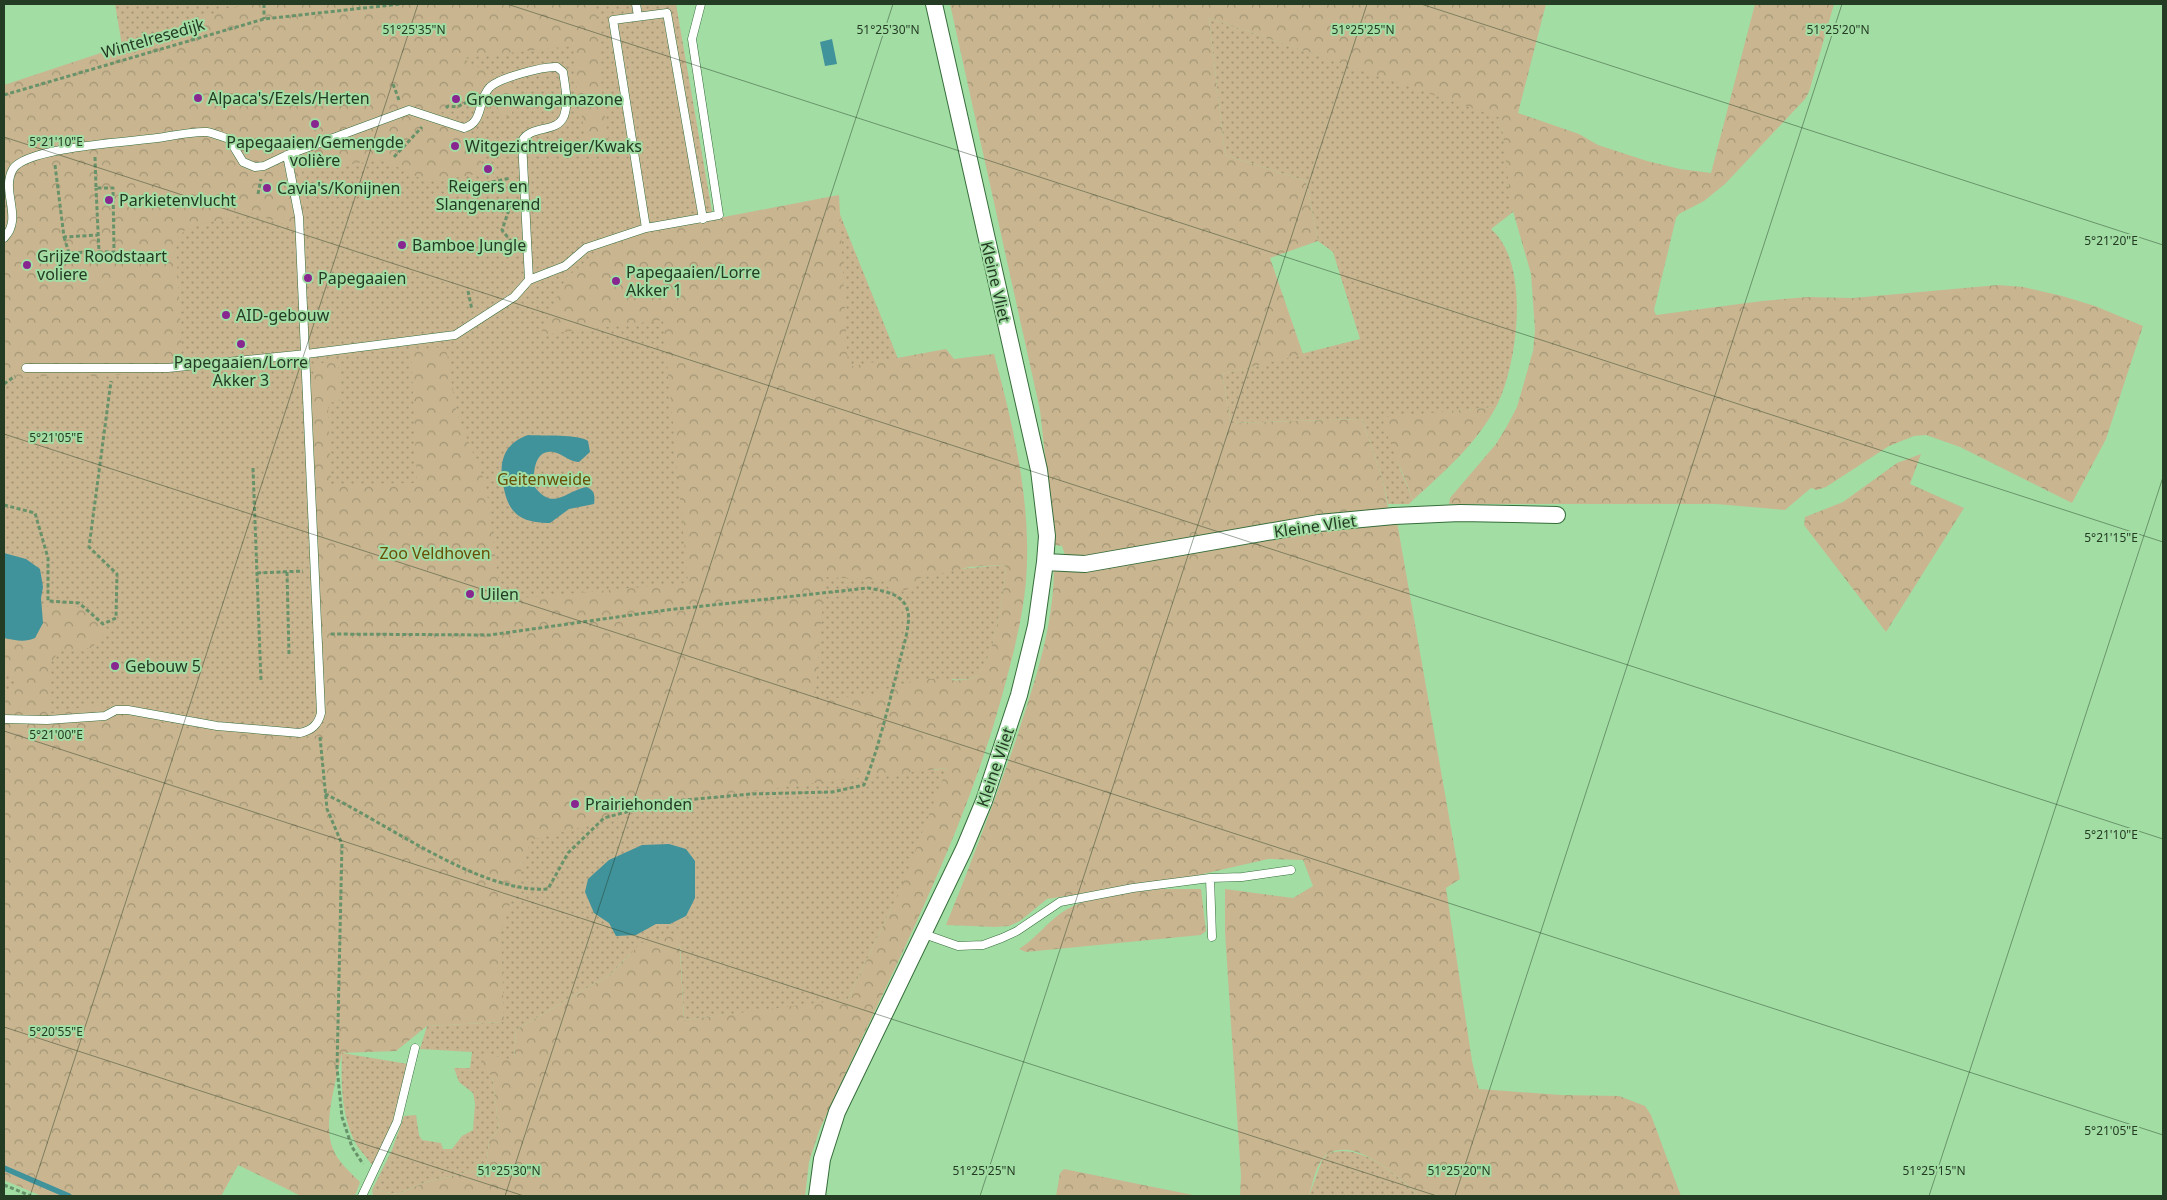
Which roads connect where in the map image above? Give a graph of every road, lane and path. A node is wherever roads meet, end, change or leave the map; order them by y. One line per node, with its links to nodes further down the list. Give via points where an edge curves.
1 (264, 4): 7 (path)
2 (400, 4): 7 (path, Wintelresedijk)
3 (636, 4): 6 (lane)
4 (701, 4): 18 (lane, via 692,39 719,216)
5 (934, 4): 31 (street, Kleine Vliet, via 1039,470 1047,536)
6 (638, 16): 18 (lane, via 667,13); 19 (lane, via 613,20)
7 (264, 19): 8 (path, Wintelresedijk)
8 (4, 95)
9 (482, 99): 10 (path, via 456,107 448,106); 10 (lane, via 476,121 470,127); 15 (lane, via 491,87 531,70 557,67 563,72 564,117 555,126 525,135 522,141)
10 (434, 118): 13 (lane, via 409,110); 14 (path)
11 (70, 148): 12 (lane); 13 (lane, via 207,132 229,139 243,162 255,167); 16 (path, via 70,157 95,155)
12 (54, 152): 21 (path); 22 (lane, via 27,159 13,169 9,185 13,220 11,230)
13 (287, 155): 25 (lane, via 299,217)
14 (394, 157)
15 (524, 175): 17 (path, via 467,187); 24 (lane)
16 (96, 188): 20 (path); 23 (path, via 113,188 114,252)
17 (468, 194)
18 (704, 219): 19 (lane)
19 (646, 228): 24 (lane, via 586,248 565,266)
20 (98, 235): 21 (path); 23 (path)
21 (64, 237): 23 (path, via 69,253)
22 (4, 238)
23 (98, 252)
24 (529, 280): 25 (lane, via 514,297 455,335)
25 (306, 354): 27 (lane, via 168,368); 32 (lane)
26 (26, 368): 27 (lane)
27 (113, 368): 29 (path, via 89,547 117,574 116,618 103,624 79,603 48,601 48,558 34,513)
28 (253, 468): 34 (path)
29 (4, 506)
30 (1558, 515): 31 (street, Kleine Vliet, via 1460,513 1394,516 1319,524 1085,564)
31 (1045, 562): 43 (street, Kleine Vliet, via 1036,626 1019,695 984,801)
32 (314, 570): 33 (path); 35 (lane)
33 (287, 572): 34 (path); 36 (path)
34 (257, 573): 37 (path)
35 (317, 634): 39 (lane, via 322,713); 40 (path, via 490,635 667,610 868,588 890,592 903,602 908,612 905,638 874,759 864,785 832,792 751,794 663,802 604,818 568,853 548,889 535,890 484,878)
36 (289, 655)
37 (261, 681)
38 (4, 719): 39 (lane, via 105,716 116,710 128,710 217,726 300,733)
39 (319, 722): 40 (path)
40 (325, 794): 46 (path, via 326,809 342,844 337,1068 342,1117 352,1147)
41 (1291, 870): 42 (lane)
42 (1210, 878): 43 (lane, via 1060,902 1017,930 983,945 958,946); 44 (lane)
43 (924, 934): 50 (street, Kleine Vliet, via 837,1112 822,1159)
44 (1212, 937)
45 (415, 1048): 46 (lane, via 397,1122)
46 (371, 1175): 49 (lane)
47 (4, 1185): 48 (path)
48 (31, 1196)
49 (362, 1196)
50 (818, 1196)

